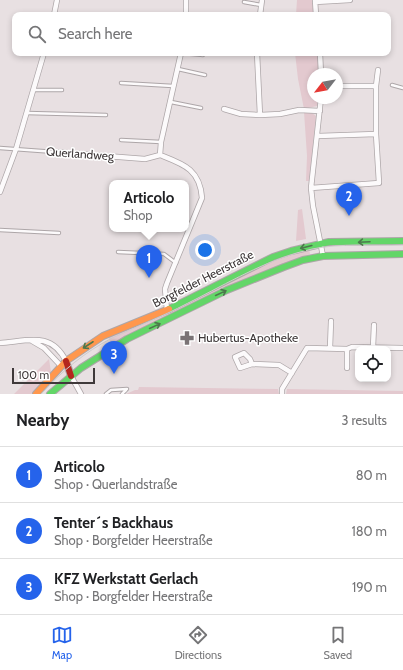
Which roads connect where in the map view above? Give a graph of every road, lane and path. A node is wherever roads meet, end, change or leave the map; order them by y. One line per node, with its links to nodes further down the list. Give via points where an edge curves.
1 (57, 0): 7 (street)
2 (186, 0): 8 (street)
3 (350, 0): 4 (street)
4 (315, 1): 10 (street)
5 (244, 2): 6 (lane)
6 (261, 2): 9 (street)
7 (55, 12)
8 (186, 12)
9 (260, 12)
10 (316, 12)
11 (43, 56): 25 (street)
12 (181, 56): 16 (street)
13 (257, 56): 34 (street)
14 (320, 56): 15 (street)
15 (321, 68)
16 (178, 69): 18 (lane); 21 (street)
17 (378, 70): 23 (street)
18 (205, 75)
19 (121, 83): 21 (lane)
20 (392, 85): 24 (lane)
21 (174, 86): 27 (street)
22 (343, 86): 23 (street)
23 (376, 86): 35 (street)
24 (403, 88)
25 (33, 90): 26 (lane); 32 (street)
26 (62, 90)
27 (171, 102): 29 (lane); 38 (street)
28 (321, 104): 31 (street)
29 (201, 108)
30 (224, 109): 34 (street, via 241,114)
31 (320, 111): 34 (street, via 299,110); 36 (street)
32 (26, 113): 33 (lane); 40 (street)
33 (106, 115)
34 (260, 115)
35 (376, 134): 36 (street); 43 (street, via 379,183)
36 (318, 136): 43 (street)
37 (121, 140): 38 (lane)
38 (161, 142): 42 (street)
39 (0, 148): 40 (lane, Querlandweg)
40 (16, 149): 41 (lane, Querlandweg); 44 (street)
41 (55, 152): 42 (street, Querlandweg, via 145,159)
42 (160, 155): 46 (street, via 184,165 194,174 201,190 202,198)
43 (312, 188): 50 (street)
44 (0, 192)
45 (0, 230): 48 (lane)
46 (189, 230)
47 (188, 232): 54 (street)
48 (59, 233)
49 (403, 241): 50 (main road, Borgfelder Heerstraße, one-way to 50)
50 (320, 244): 53 (street); 55 (main road, Borgfelder Heerstraße, one-way to 55, via 273,257)
51 (118, 252): 54 (lane, via 164,254)
52 (403, 254): 53 (main road, Borgfelder Heerstraße)
53 (323, 256): 72 (main road, Borgfelder Heerstraße, one-way to 53, via 124,341 207,300 284,267)
54 (176, 263): 55 (street, via 165,289)
55 (167, 310): 67 (main road, Borgfelder Heerstraße, one-way to 67, via 103,336)
56 (331, 321): 62 (street)
57 (374, 325): 60 (street)
58 (30, 341): 59 (street); 67 (street, via 44,340 51,343 62,353); 69 (street, via 44,348)
59 (0, 343)
60 (373, 346)
61 (355, 347): 65 (street)
62 (330, 348): 65 (street); 71 (street, via 307,348)
63 (391, 348): 64 (street)
64 (401, 348): 66 (street)
65 (347, 349): 70 (street)
66 (403, 353)
67 (66, 361): 69 (main road, Borgfelder Heerstraße); 72 (main road)
68 (252, 364): 71 (street, via 279,365)
69 (61, 366): 72 (main road); 73 (main road, Borgfelder Heerstraße)
70 (347, 368)
71 (292, 373): 78 (street, via 282,389)
72 (70, 376): 74 (main road, Borgfelder Heerstraße); 75 (street)
73 (36, 394)
74 (50, 394)
75 (82, 394)
76 (106, 394): 77 (lane, via 111,390 127,390)
77 (122, 394)
78 (282, 394)

